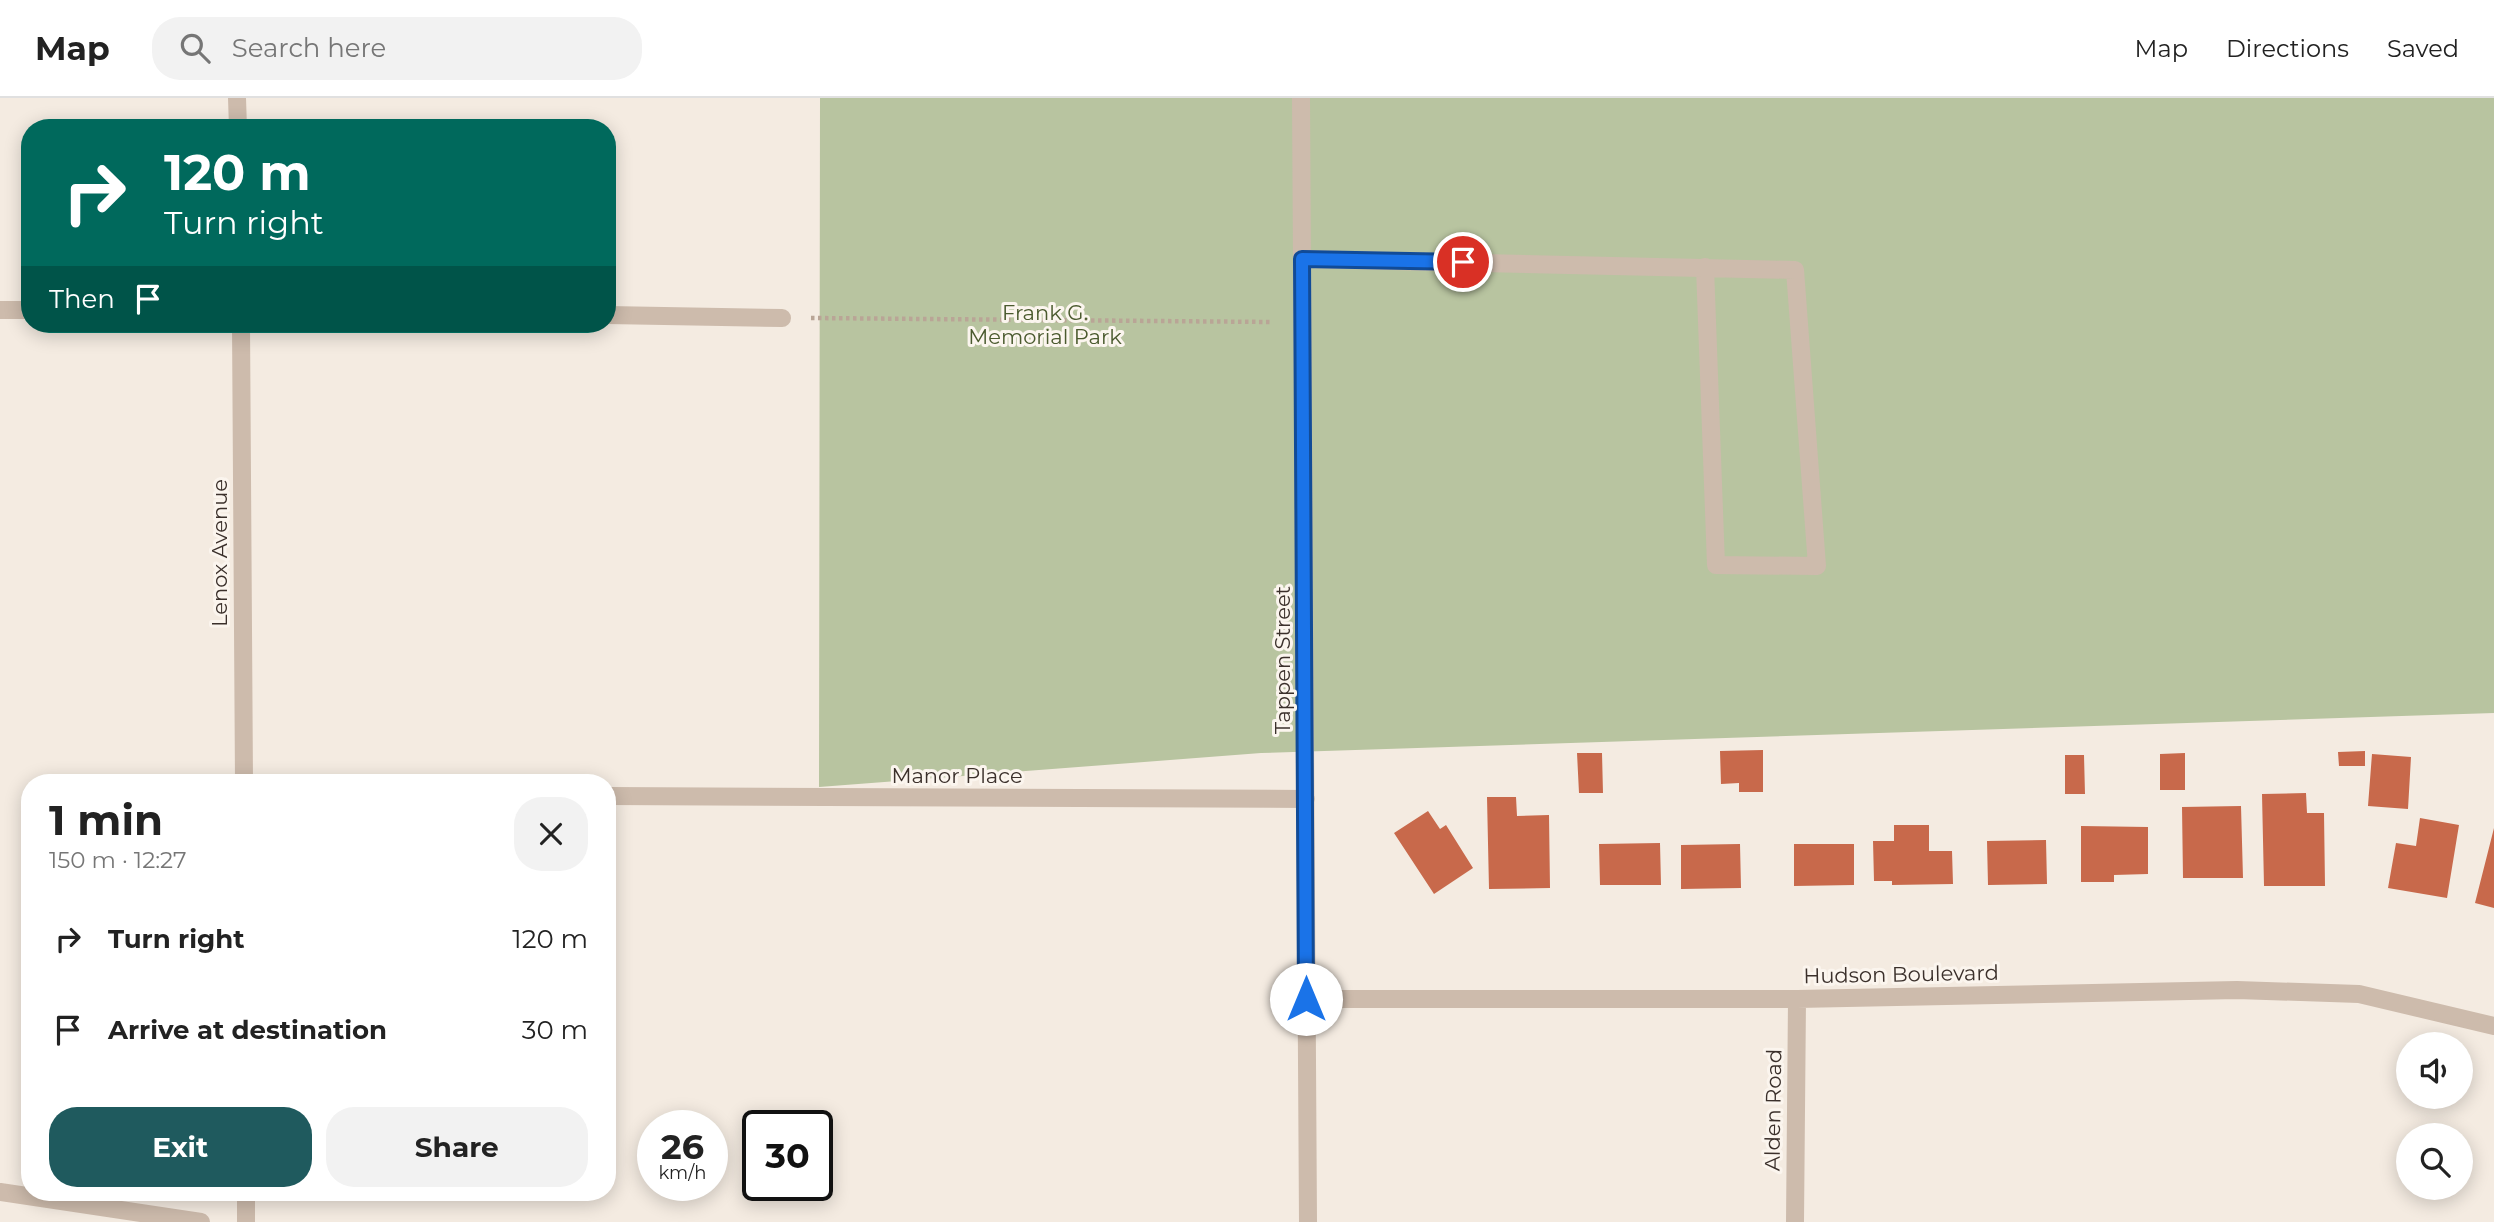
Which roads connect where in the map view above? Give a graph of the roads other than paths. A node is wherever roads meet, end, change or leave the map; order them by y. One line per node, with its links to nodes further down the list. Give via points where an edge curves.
1 (237, 98): 3 (street)
2 (1301, 98): 4 (street, Tappen Street)
3 (238, 119)
4 (1302, 259): 5 (street); 13 (street, Tappen Street)
5 (1705, 267): 5 (street, via 1795,270 1817,566 1716,565)
6 (0, 310): 7 (street)
7 (21, 310)
8 (616, 315): 9 (street)
9 (782, 318)
10 (241, 333): 11 (street, Lenox Avenue)
11 (244, 774)
12 (616, 796): 13 (street, Manor Place)
13 (1306, 799): 14 (street, Tappen Street)
14 (1306, 999): 15 (street, Hudson Boulevard); 23 (street, Tappen Street)
15 (1797, 999): 16 (street, Hudson Boulevard, via 2237,990 2346,994); 24 (street, Alden Road)
16 (2494, 1026)
17 (0, 1192): 18 (street)
18 (21, 1195)
19 (60, 1201): 21 (street)
20 (246, 1201): 22 (street)
21 (201, 1222)
22 (246, 1222)
23 (1308, 1222)
24 (1795, 1222)

